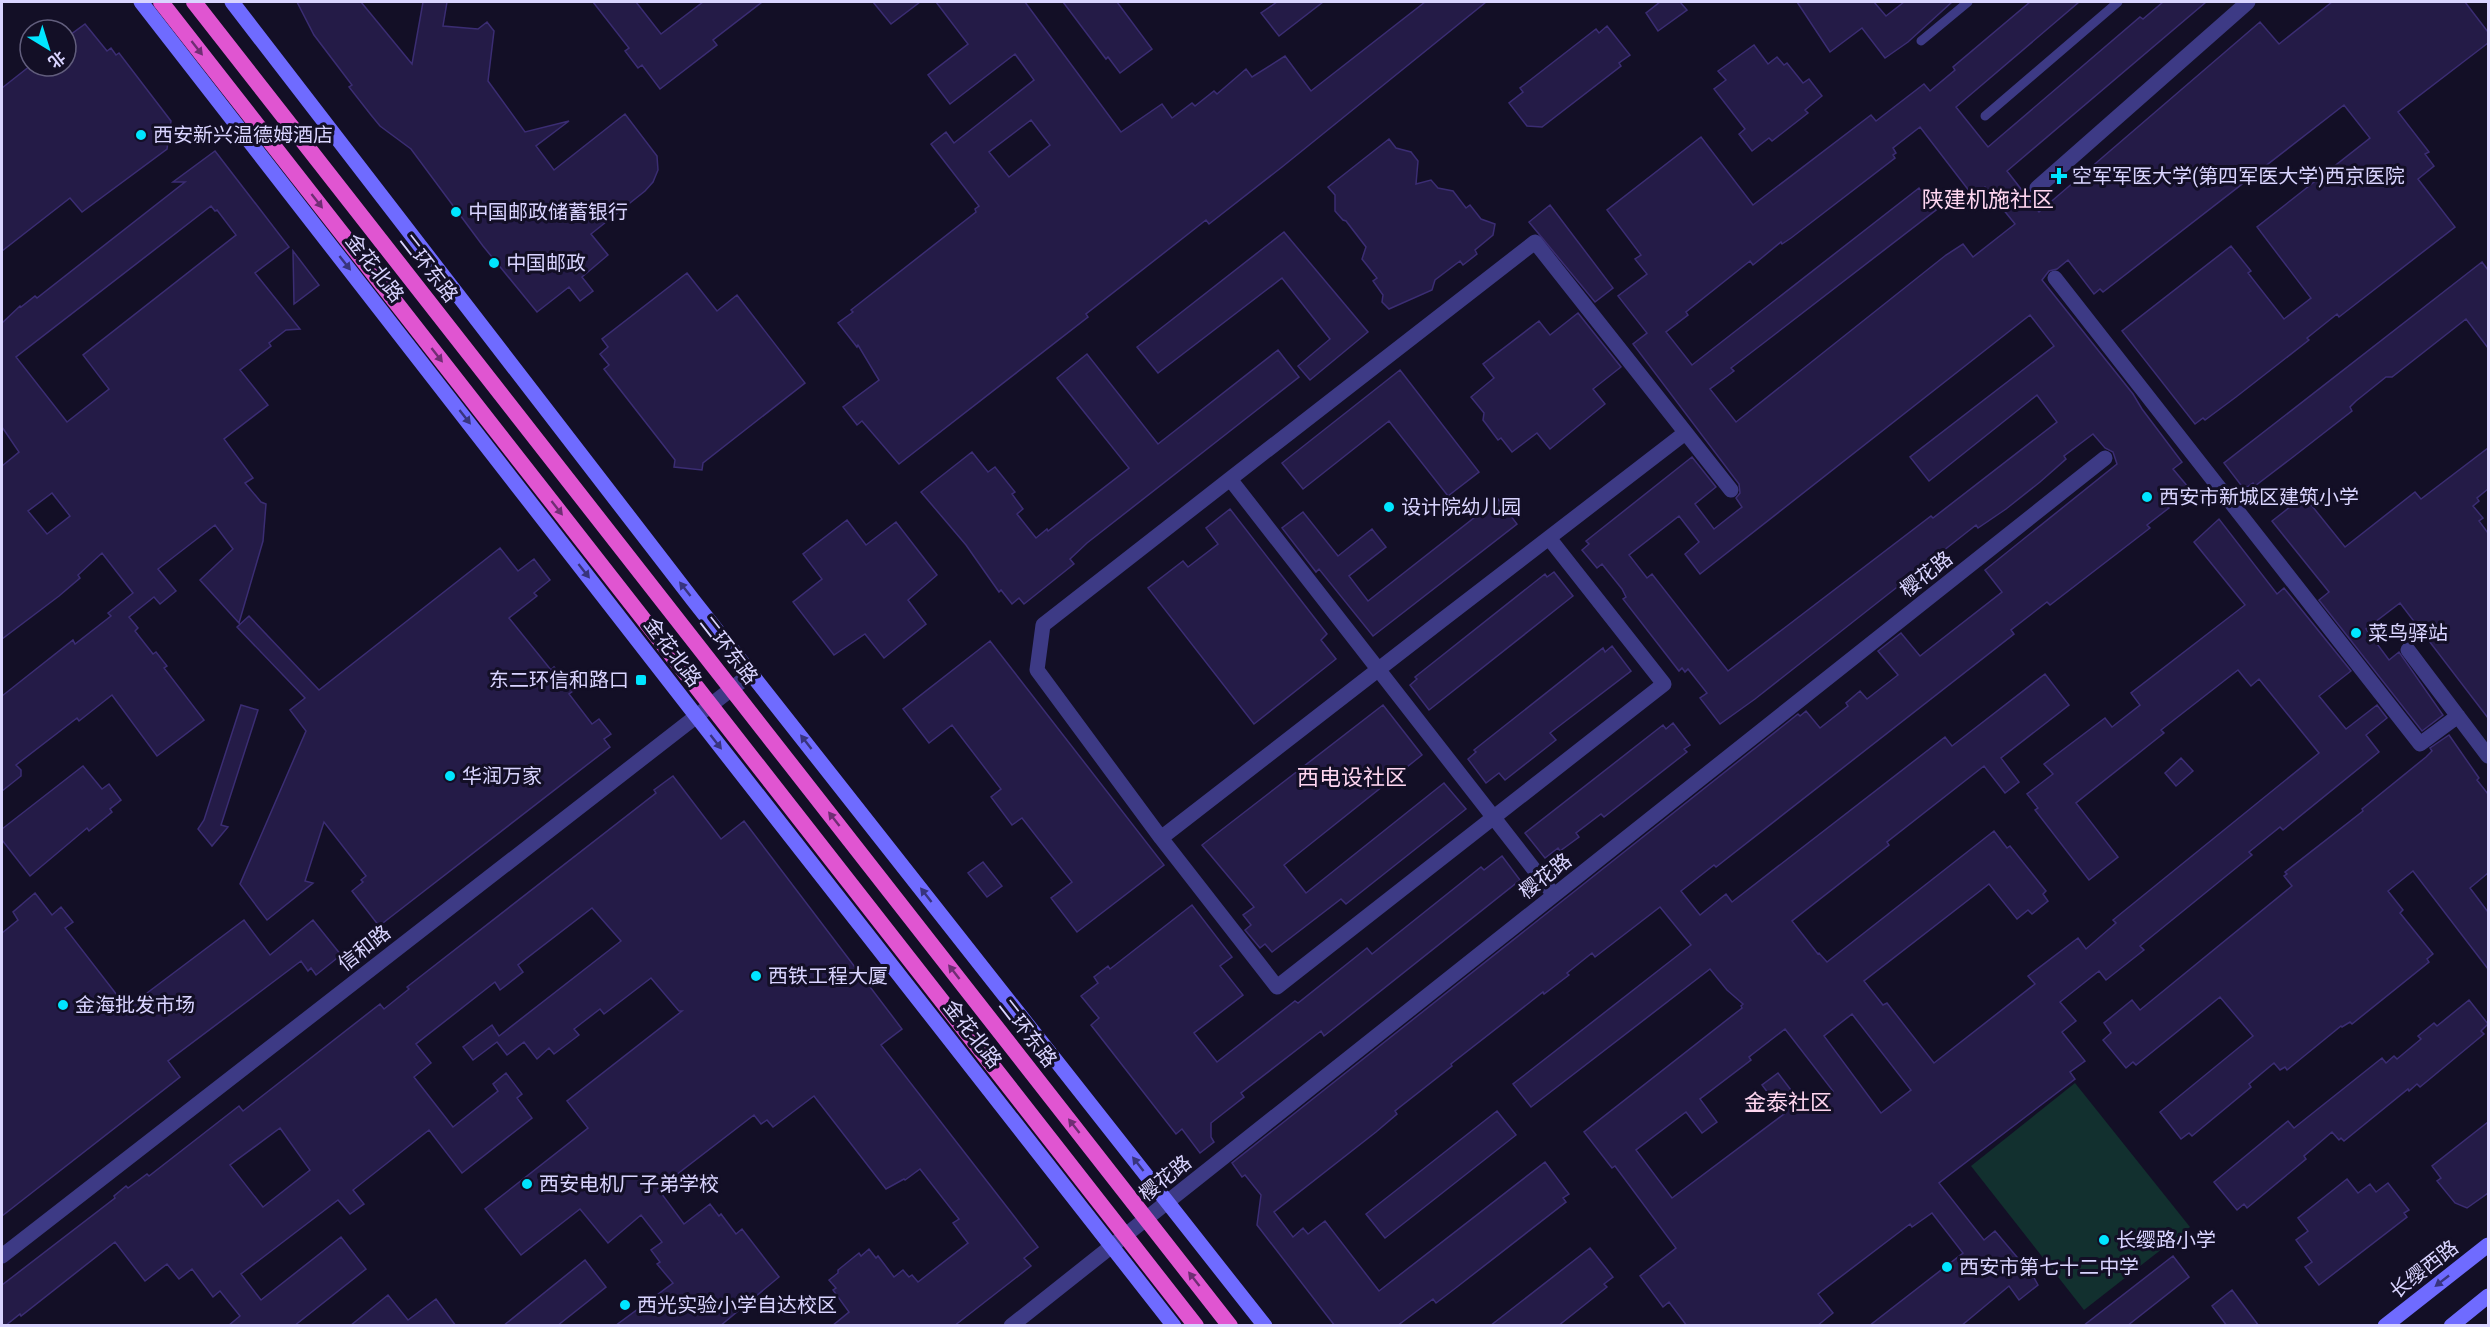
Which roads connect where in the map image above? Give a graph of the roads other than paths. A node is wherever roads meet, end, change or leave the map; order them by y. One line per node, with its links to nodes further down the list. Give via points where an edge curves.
1 (141, 2): 21 (main road, 金花北路, one-way to 21)
2 (161, 2): 33 (highway, one-way to 33, bridge)
3 (194, 2): 34 (highway, 二环东路, one-way to 3, bridge)
4 (232, 2): 19 (main road, one-way to 4)
5 (1968, 2): 8 (lane)
6 (2118, 2): 9 (lane)
7 (2248, 2): 10 (street)
8 (1921, 41)
9 (1985, 116)
10 (2037, 188)
11 (2055, 278): 20 (street, via 2420,744)
12 (1685, 433): 14 (street, via 1535,242); 15 (street); 16 (street)
13 (2105, 458): 25 (street, 樱花路)
14 (1230, 479): 18 (street); 24 (street, via 1043,625 1037,670)
15 (1731, 490)
16 (1548, 538): 18 (street); 23 (street, via 1664,684)
17 (2408, 650): 20 (street)
18 (1378, 669): 23 (street); 24 (street)
19 (752, 674): 21 (street, 信和路); 26 (main road, one-way to 19)
20 (2458, 716): 22 (street)
21 (697, 717): 28 (main road, 金花北路, one-way to 28); 29 (street, 信和路)
22 (2488, 756)
23 (1494, 818): 24 (street, via 1277,987); 25 (street)
24 (1161, 838)
25 (1554, 895): 26 (street, 樱花路)
26 (1168, 1202): 28 (street, 樱花路); 35 (main road)
27 (2488, 1245): 36 (main road, 长缨西路, one-way to 36)
28 (1114, 1246): 31 (street, 樱花路); 32 (main road, 金花北路)
29 (2, 1256)
30 (2488, 1296): 37 (main road)
31 (1011, 1326)
32 (1174, 1326)
33 (1196, 1326)
34 (1230, 1326)
35 (1265, 1326)
36 (2385, 1326)
37 (2451, 1326)

